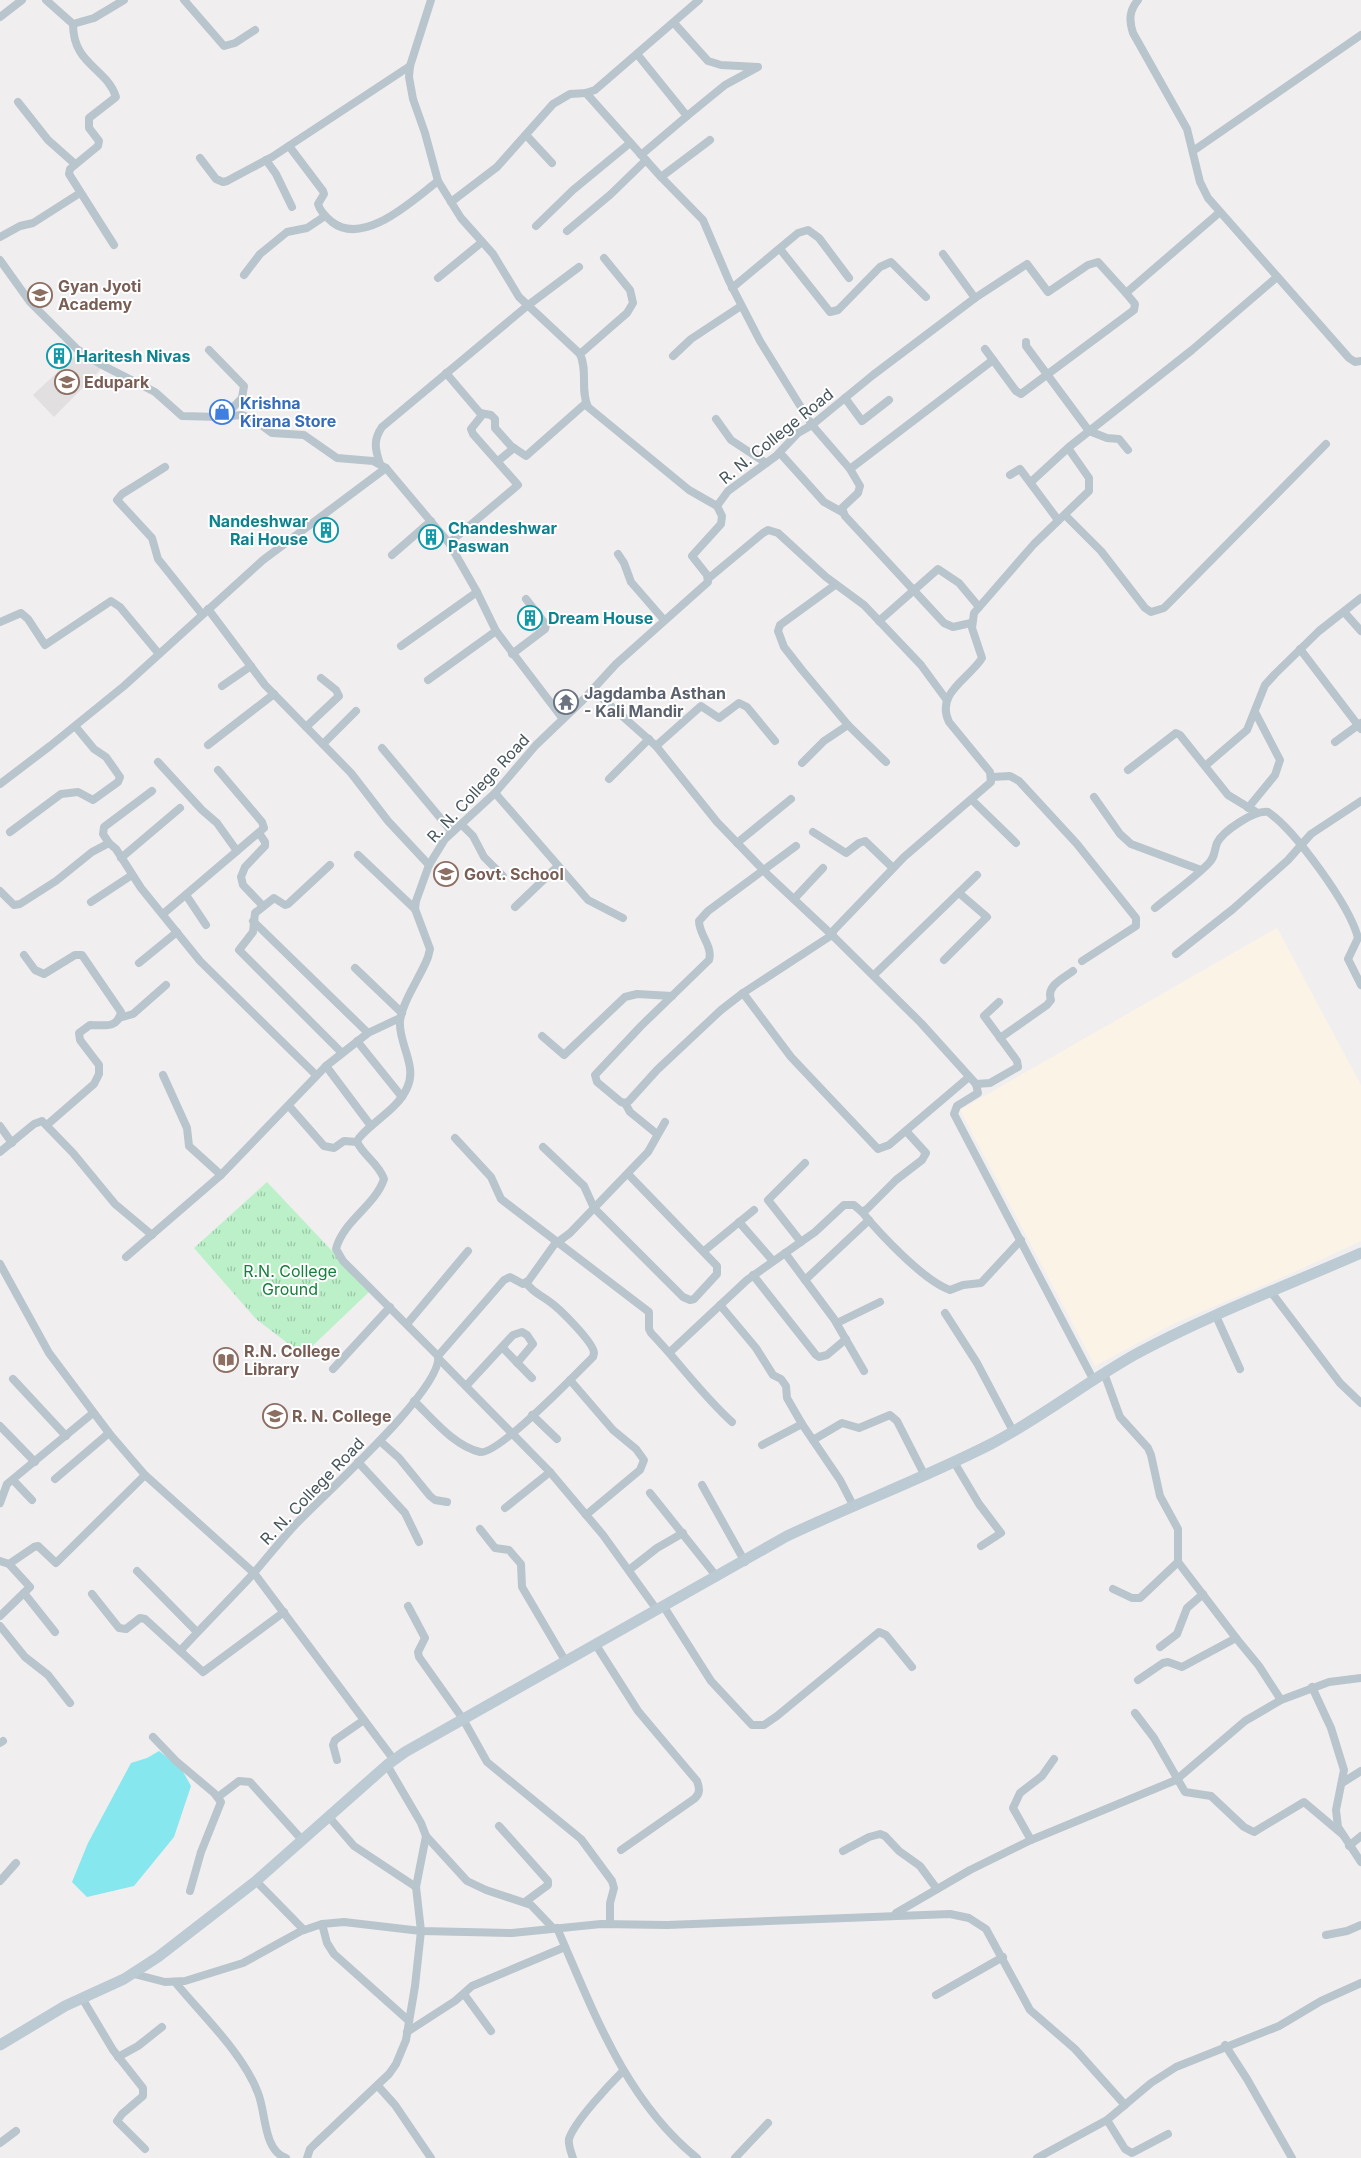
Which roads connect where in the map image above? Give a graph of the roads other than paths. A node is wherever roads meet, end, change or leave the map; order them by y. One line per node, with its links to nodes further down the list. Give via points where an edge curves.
1 (22, 0): 8 (street)
2 (46, 0): 10 (street)
3 (124, 0): 10 (street, via 94,18)
4 (184, 0): 11 (street, via 224,46 235,43)
5 (431, 0): 14 (street)
6 (699, 0): 9 (street)
7 (1138, 0): 22 (street, via 1130,13 1133,33 1182,119)
8 (0, 17)
9 (674, 23): 13 (street); 17 (street, via 708,61 758,67 725,85)
10 (73, 24): 27 (street, via 73,36 79,51 116,97 89,118 89,128 99,141 98,146)
11 (254, 30)
12 (1361, 35): 22 (street)
13 (637, 54): 15 (street, via 607,81); 17 (street)
14 (410, 66): 21 (street); 29 (street, via 413,99 426,133)
15 (586, 93): 18 (street, via 561,98); 20 (street)
16 (18, 102): 27 (street, via 48,140)
17 (687, 116): 24 (street)
18 (526, 135): 26 (street); 31 (street, via 497,166)
19 (710, 140): 28 (street)
20 (630, 143): 24 (street); 35 (street)
21 (289, 146): 25 (street); 34 (street, via 323,190 318,204)
22 (1193, 151): 33 (street, via 1200,182)
23 (200, 158): 25 (street, via 216,179 223,182)
24 (643, 158): 28 (street); 36 (street, via 611,194)
25 (266, 160): 32 (street)
26 (552, 163)
27 (75, 164): 30 (street, via 70,174)
28 (661, 177): 49 (street, via 703,220)
29 (438, 181): 31 (street); 34 (street, via 396,214 357,229 344,230)
30 (80, 193): 37 (street, via 33,224 20,226); 39 (street)
31 (451, 202): 38 (street)
32 (292, 207)
33 (1220, 212): 46 (street); 50 (street)
34 (325, 216): 45 (street, via 307,228 291,230 282,236 260,254)
35 (536, 226)
36 (567, 231)
37 (0, 237)
38 (482, 242): 47 (street); 53 (street)
39 (114, 245)
40 (780, 249): 48 (street, via 804,230 814,232); 49 (street); 51 (street, via 830,312 838,310 880,267 891,262)
41 (943, 254): 52 (street)
42 (604, 258): 58 (street, via 630,290 633,302 627,313)
43 (1, 266): 68 (street, via 54,328 87,356 155,392 182,416)
44 (579, 267): 53 (street)
45 (244, 275)
46 (1277, 277): 61 (street, via 1348,358); 71 (street, via 1192,350)
47 (438, 278)
48 (848, 278)
49 (732, 288): 54 (street)
50 (1126, 293): 52 (street, R. N. College Road, via 1098,262 1088,265 1048,292 1027,264); 63 (street, via 1135,304 1134,310)
51 (926, 297)
52 (974, 298): 64 (street, R. N. College Road)
53 (526, 306): 58 (street); 62 (street)
54 (741, 306): 59 (street, via 691,339); 70 (street)
55 (1026, 342): 63 (street)
56 (986, 349): 60 (street)
57 (209, 350): 68 (street, via 244,386 244,395)
58 (580, 354): 66 (street)
59 (673, 356)
60 (993, 360): 63 (street, via 1021,394); 81 (street)
61 (1361, 361)
62 (446, 373): 67 (street); 79 (street, via 382,427 375,444)
63 (1047, 373): 71 (street)
64 (845, 398): 65 (street, via 862,421); 70 (street, R. N. College Road)
65 (889, 400)
66 (586, 403): 73 (street, via 526,456); 84 (street, via 689,490)
67 (483, 414): 73 (street, via 491,414 498,432); 77 (street, via 471,429)
68 (224, 416): 79 (street, via 248,416 272,433 304,435 338,458)
69 (716, 419): 78 (street, via 731,440)
70 (812, 425): 76 (street, R. N. College Road, via 798,433); 81 (street)
71 (1089, 431): 74 (street); 75 (street, via 1119,439)
72 (1326, 444): 86 (street, via 1158,612 1145,608 1101,551)
73 (514, 448): 77 (street)
74 (1068, 448): 83 (street); 86 (street, via 1089,478 1090,487)
75 (1128, 450)
76 (780, 453): 78 (street, R. N. College Road); 85 (street, via 824,502)
77 (498, 461): 89 (street, via 518,485)
78 (766, 463): 84 (street, R. N. College Road, via 728,491)
79 (383, 466): 87 (street); 99 (street)
80 (165, 467): 99 (street, via 117,500 152,538 158,559)
81 (850, 468): 85 (street, via 860,490 842,508)
82 (1010, 475): 83 (street, via 1019,468)
83 (1032, 481): 88 (street)
84 (717, 506): 92 (street, R. N. College Road, via 722,524 692,556)
85 (842, 512): 95 (street)
86 (1064, 515): 88 (street)
87 (431, 520): 89 (street); 91 (street)
88 (1058, 520): 98 (street)
89 (449, 543): 94 (street)
90 (618, 554): 101 (street, via 631,582)
91 (392, 555)
92 (709, 578): 93 (street, via 768,530 778,533); 101 (street, R. N. College Road)
93 (835, 585): 102 (street, via 864,605); 121 (street, via 780,625 778,631 786,650)
94 (477, 592): 105 (street); 107 (street)
95 (914, 592): 98 (street, via 938,569 959,583); 102 (street); 104 (street, via 946,625 953,627)
96 (1361, 598): 100 (street)
97 (526, 599): 110 (street, via 546,625 542,633)
98 (979, 607): 104 (street)
99 (205, 611): 109 (street); 111 (street)
100 (1345, 613): 106 (street); 108 (street)
101 (664, 620): 115 (street, R. N. College Road)
102 (879, 621): 117 (street, via 921,665)
103 (0, 622): 109 (street, via 21,614 28,618 45,645 111,601 120,607)
104 (971, 623): 117 (street, via 982,658)
105 (496, 631): 110 (street); 113 (street)
106 (1361, 631)
107 (402, 646)
108 (1300, 649): 119 (street, via 1265,685); 123 (street)
109 (159, 654): 122 (street)
110 (512, 654): 120 (street)
111 (251, 666): 114 (street); 116 (street)
112 (321, 678): 124 (street, via 339,696)
113 (428, 680)
114 (222, 686)
115 (593, 690): 120 (street, R. N. College Road); 125 (street)
116 (274, 694): 124 (street); 129 (street)
117 (946, 699): 138 (street, via 945,714 949,722)
118 (356, 711): 128 (street)
119 (1256, 712): 135 (street, via 1247,730); 148 (street, via 1280,760 1275,775)
120 (563, 719): 142 (street, R. N. College Road, via 520,762)
121 (848, 724): 133 (street); 134 (street, via 824,741)
122 (75, 726): 140 (street); 151 (street, via 94,749 109,760 120,776 118,782 93,800 78,792 61,794)
123 (1360, 726): 127 (street)
124 (306, 727): 128 (street)
125 (649, 739): 130 (street); 139 (street)
126 (775, 741): 130 (street, via 747,707 739,703 719,718 701,706)
127 (1335, 742)
128 (322, 744): 164 (street)
129 (208, 745)
130 (656, 746): 156 (street)
131 (382, 748): 152 (street)
132 (158, 762): 160 (street, via 217,823)
133 (886, 762)
134 (802, 763)
135 (1204, 766): 137 (street, via 1176,733); 148 (street, via 1228,795)
136 (218, 770): 154 (street, via 265,825)
137 (1128, 770)
138 (992, 777): 145 (street, via 987,787); 191 (street, via 1010,776 1019,781 1088,857 1136,918 1136,926)
139 (609, 779)
140 (0, 784)
141 (152, 791): 155 (street, via 104,826 101,830)
142 (495, 793): 150 (street, R. N. College Road); 165 (street)
143 (1094, 797): 169 (street, via 1131,844)
144 (791, 799): 156 (street)
145 (972, 800): 157 (street); 167 (street)
146 (1361, 801): 158 (street)
147 (180, 808): 162 (street)
148 (1248, 808): 149 (street)
149 (1256, 812): 158 (street, via 1272,815); 169 (street, via 1221,838 1212,860)
150 (461, 824): 152 (street, R. N. College Road); 172 (street, via 473,836 484,857)
151 (10, 832)
152 (452, 832): 164 (street, R. N. College Road)
153 (813, 832): 167 (street, via 846,853 865,841)
154 (259, 833): 160 (street); 178 (street, via 265,846 245,867 241,877 243,885)
155 (109, 843): 162 (street); 173 (street, via 20,904 14,905)
156 (737, 843): 168 (street)
157 (1016, 844)
158 (1300, 845): 188 (street, via 1234,909); 197 (street, via 1332,888 1357,931 1358,938 1348,960)
159 (796, 846): 168 (street)
160 (237, 852): 175 (street)
161 (358, 855): 181 (street)
162 (121, 858): 170 (street)
163 (330, 864): 178 (street, via 288,904 274,898)
164 (429, 865): 181 (street, R. N. College Road)
165 (558, 866): 179 (street); 183 (street, via 592,904)
166 (824, 868): 176 (street)
167 (893, 868): 187 (street)
168 (764, 870): 176 (street); 199 (street, via 703,915 699,927 709,949 709,960)
169 (1201, 870): 180 (street)
170 (132, 875): 177 (street); 182 (street)
171 (977, 875): 174 (street)
172 (503, 876)
173 (0, 891)
174 (959, 893): 190 (street, via 987,917); 195 (street)
175 (186, 895): 182 (street); 185 (street)
176 (794, 899): 187 (street)
177 (91, 902)
178 (263, 906): 184 (street)
179 (515, 907)
180 (1155, 908)
181 (416, 909): 201 (street, via 430,949 425,967)
182 (163, 914): 186 (street)
183 (623, 918)
184 (253, 920): 203 (street); 207 (street, via 253,932 241,946 240,953)
185 (206, 925)
186 (177, 932): 192 (street); 210 (street, via 208,969)
187 (832, 935): 195 (street); 198 (street)
188 (1176, 954)
189 (24, 955): 202 (street, via 36,970 44,974 75,955 82,956 119,1008)
190 (944, 960)
191 (1082, 962)
192 (139, 963)
193 (355, 968): 201 (street)
194 (1072, 971): 205 (street, via 1049,991 1051,1000 1047,1006)
195 (874, 975): 211 (street, via 936,1038)
196 (166, 985): 202 (street, via 133,1014)
197 (1361, 985)
198 (743, 993): 214 (street); 220 (street, via 791,1057 872,1146 883,1149)
199 (672, 996): 204 (street, via 637,994 625,997 564,1055); 214 (street, via 595,1075 597,1082)
200 (999, 1002): 205 (street, via 984,1016)
201 (401, 1016): 203 (street); 213 (street, via 400,1028 411,1077)
202 (119, 1018): 217 (street, via 106,1027 87,1026 79,1033 80,1040 98,1065 99,1074 94,1084)
203 (368, 1032): 206 (street)
204 (542, 1036)
205 (1000, 1038): 212 (street, via 1018,1060 1018,1067 990,1083)
206 (357, 1041): 207 (street); 213 (street)
207 (342, 1053): 208 (street)
208 (326, 1066): 210 (street); 219 (street)
209 (162, 1075): 229 (street, via 188,1128 189,1146)
210 (316, 1075): 215 (street)
211 (969, 1078): 212 (street); 220 (street)
212 (976, 1084): 236 (street, via 978,1093 957,1106 954,1114)
213 (402, 1097): 219 (street)
214 (625, 1103): 221 (street, via 630,1112)
215 (289, 1106): 223 (street, via 324,1146 334,1148 344,1141); 229 (street)
216 (665, 1122): 221 (street)
217 (48, 1124): 224 (street, via 38,1121); 235 (street, via 115,1204)
218 (0, 1126): 224 (street)
219 (371, 1126): 223 (street)
220 (906, 1131): 232 (street, via 923,1149 924,1157)
221 (657, 1134): 228 (street, via 653,1146)
222 (455, 1138): 237 (street, via 491,1178 502,1199)
223 (357, 1142): 252 (street, via 382,1172 384,1179 341,1236 336,1249 343,1261)
224 (12, 1143): 226 (street)
225 (543, 1147): 230 (street, via 584,1186)
226 (0, 1152)
227 (805, 1163): 238 (street, via 768,1200)
228 (628, 1174): 230 (street); 240 (street)
229 (221, 1175): 235 (street)
230 (594, 1208): 237 (street); 240 (street, via 686,1300 694,1299 718,1270)
231 (754, 1210): 234 (street)
232 (862, 1212): 233 (street); 238 (street, via 854,1205 844,1205)
233 (869, 1220): 236 (street, via 891,1245 950,1290 981,1283); 247 (street)
234 (739, 1222): 240 (street); 244 (street)
235 (152, 1234): 243 (street)
236 (1021, 1240): 268 (street)
237 (558, 1241): 248 (street); 259 (street, via 649,1312 649,1328)
238 (801, 1242): 241 (street)
239 (468, 1251): 256 (street)
240 (704, 1251)
241 (785, 1253): 244 (street); 247 (street)
242 (1361, 1253): 249 (main road)
243 (126, 1257)
244 (773, 1261): 246 (street)
245 (0, 1264): 273 (street, via 49,1353)
246 (753, 1275): 251 (street); 257 (street, via 816,1355 827,1355)
247 (805, 1280): 255 (street)
248 (526, 1282): 260 (street, R. N. College Road, via 520,1284 510,1277 504,1280); 269 (street, via 538,1296 562,1312 594,1349 592,1357)
249 (1272, 1292): 254 (main road); 272 (street, via 1340,1383)
250 (880, 1302): 255 (street)
251 (720, 1305): 259 (street); 276 (street, via 756,1348 773,1376 786,1386 787,1398)
252 (390, 1307): 256 (street); 262 (street)
253 (945, 1313): 278 (street, via 977,1362)
254 (1216, 1316): 263 (street); 265 (main road, via 1181,1331)
255 (837, 1323): 257 (street)
256 (407, 1324): 260 (street)
257 (846, 1339): 264 (street)
258 (502, 1348): 261 (street); 261 (street, via 518,1333 527,1335 534,1344); 270 (street)
259 (670, 1352): 275 (street, via 709,1401)
260 (439, 1358): 270 (street); 271 (street, R. N. College Road, via 435,1372)
261 (516, 1362): 266 (street)
262 (332, 1369)
263 (1240, 1369)
264 (864, 1371)
265 (1104, 1373): 268 (main road); 308 (street, via 1120,1417 1142,1440 1151,1455 1160,1496 1178,1529)
266 (532, 1378)
267 (13, 1379): 281 (street)
268 (1094, 1379): 278 (main road)
269 (570, 1380): 274 (street); 301 (street, via 644,1460 640,1470)
270 (466, 1386): 280 (street)
271 (414, 1401): 280 (street, via 448,1434 482,1453); 284 (street, R. N. College Road)
272 (1361, 1403)
273 (93, 1413): 279 (street); 281 (street)
274 (532, 1414): 280 (street); 282 (street)
275 (732, 1422)
276 (802, 1424): 283 (street); 285 (street)
277 (0, 1426): 286 (street)
278 (1014, 1431): 288 (main road)
279 (109, 1433): 290 (street); 293 (street)
280 (514, 1433): 289 (street)
281 (66, 1436): 286 (street)
282 (557, 1439)
283 (813, 1440): 291 (street, via 842,1423 859,1428 890,1415 897,1422); 299 (street)
284 (380, 1441): 287 (street, R. N. College Road); 297 (street, via 399,1458 430,1496)
285 (762, 1445)
286 (35, 1462): 292 (street)
287 (358, 1462): 304 (street, via 405,1514); 312 (street, R. N. College Road, via 296,1524)
288 (954, 1462): 291 (main road); 305 (street, via 1001,1533)
289 (550, 1472): 300 (street); 301 (street)
290 (146, 1475): 309 (street, via 56,1563 38,1546); 312 (street)
291 (925, 1476): 299 (main road)
292 (13, 1480): 296 (street); 298 (street, via 5,1487)
293 (55, 1480)
294 (702, 1486): 307 (street)
295 (650, 1493): 303 (street)
296 (32, 1500)
297 (447, 1502)
298 (0, 1503)
299 (854, 1507): 307 (main road, via 787,1536)
300 (505, 1508)
301 (586, 1515): 310 (street)
302 (480, 1529): 329 (street, via 495,1548 509,1550 522,1564 522,1587)
303 (683, 1533): 310 (street); 313 (street)
304 (419, 1542)
305 (981, 1546)
306 (0, 1562): 309 (street)
307 (745, 1562): 313 (main road)
308 (1178, 1562): 314 (street, via 1140,1598 1132,1598); 317 (street)
309 (9, 1564): 315 (street, via 30,1587)
310 (629, 1570): 319 (street)
311 (137, 1571): 324 (street)
312 (254, 1573): 320 (street); 324 (street, R. N. College Road)
313 (717, 1577): 319 (main road)
314 (1114, 1589)
315 (24, 1593): 321 (street); 323 (street)
316 (92, 1594): 328 (street, via 119,1628 126,1629 140,1618 145,1619)
317 (1203, 1594): 325 (street); 327 (street, via 1187,1608 1177,1634)
318 (408, 1606): 337 (street, via 425,1638 419,1657)
319 (660, 1608): 326 (main road); 330 (street, via 711,1681 752,1725 764,1725 777,1716 879,1632 886,1635)
320 (284, 1612): 328 (street, via 203,1672); 338 (street)
321 (0, 1616)
322 (0, 1626): 335 (street, via 25,1657 48,1675)
323 (55, 1632)
324 (198, 1632): 328 (street, R. N. College Road)
325 (1236, 1638): 332 (street, via 1186,1666 1163,1663); 334 (street, via 1259,1666)
326 (596, 1645): 329 (main road); 355 (street, via 638,1711 699,1788 694,1799)
327 (1160, 1647)
328 (180, 1651)
329 (566, 1662): 337 (main road)
330 (912, 1666)
331 (1361, 1678): 333 (street)
332 (1138, 1680)
333 (1312, 1687): 334 (street); 345 (street, via 1336,1744 1344,1770)
334 (1280, 1700): 344 (street, via 1245,1721)
335 (70, 1703)
336 (1135, 1713): 344 (street, via 1154,1738)
337 (463, 1718): 342 (main road); 367 (street, via 480,1753 492,1769 574,1833 608,1875 614,1888)
338 (364, 1720): 341 (street, via 335,1740); 342 (street)
339 (153, 1737): 346 (street)
340 (1054, 1759): 352 (street, via 1042,1776 1020,1793 1014,1808)
341 (337, 1760)
342 (390, 1762): 347 (main road); 350 (street)
343 (1361, 1771): 345 (street)
344 (1176, 1780): 349 (street, via 1189,1794 1208,1795 1215,1799 1249,1830 1258,1831 1304,1802); 352 (street)
345 (1342, 1783): 349 (street, via 1336,1810)
346 (218, 1797): 353 (street, via 239,1781 250,1782); 363 (street, via 220,1808 200,1852)
347 (329, 1817): 353 (main road); 361 (street, via 354,1846)
348 (500, 1826): 364 (street, via 548,1881 545,1888)
349 (1342, 1834): 354 (street)
350 (426, 1836): 361 (street); 364 (street, via 467,1881)
351 (1361, 1836): 354 (street)
352 (1031, 1840): 362 (street)
353 (303, 1841): 359 (main road)
354 (1349, 1846): 357 (street)
355 (621, 1850)
356 (843, 1851): 362 (street, via 869,1837 885,1836 920,1866)
357 (1361, 1862)
358 (16, 1863): 360 (street)
359 (256, 1881): 370 (street); 375 (main road)
360 (0, 1882)
361 (416, 1887): 371 (street)
362 (937, 1889): 365 (street)
363 (190, 1891)
364 (525, 1902): 369 (street)
365 (894, 1914): 367 (street, via 667,1925); 374 (street, via 961,1915 986,1929)
366 (322, 1924): 370 (street); 371 (street, via 356,1922); 381 (street, via 334,1954)
367 (610, 1924): 369 (street)
368 (1361, 1925): 372 (street)
369 (555, 1928): 371 (street, via 512,1933); 373 (street)
370 (304, 1930): 376 (street, via 243,1962)
371 (421, 1931): 381 (street)
372 (1326, 1935)
373 (565, 1947): 378 (street, via 477,1984); 388 (street)
374 (1003, 1958): 379 (street); 390 (street, via 1030,2010 1075,2049)
375 (134, 1974): 376 (street); 380 (main road)
376 (175, 1982): 397 (street, via 242,2064 259,2094 271,2144)
377 (1361, 1983): 386 (street, via 1279,2026)
378 (464, 1994): 383 (street); 384 (street)
379 (936, 1996)
380 (82, 1998): 385 (main road); 387 (street)
381 (409, 2021): 384 (street)
382 (162, 2027): 387 (street)
383 (491, 2031)
384 (407, 2032): 389 (street, via 396,2064)
385 (0, 2044)
386 (1225, 2046): 390 (street, via 1169,2071); 404 (street)
387 (118, 2057): 396 (street, via 144,2092 117,2121)
388 (624, 2071): 400 (street, via 570,2136); 401 (street, via 668,2131)
389 (378, 2086): 398 (street, via 310,2149); 399 (street)
390 (1125, 2106): 391 (street)
391 (1107, 2120): 394 (street, via 1125,2149 1132,2153); 403 (street)
392 (768, 2123): 402 (street)
393 (16, 2131): 395 (street)
394 (1168, 2134)
395 (0, 2143)
396 (145, 2149)
397 (286, 2158)
398 (307, 2158)
399 (431, 2158)
400 (573, 2158)
401 (698, 2158)
402 (735, 2158)
403 (1038, 2158)
404 (1292, 2158)

